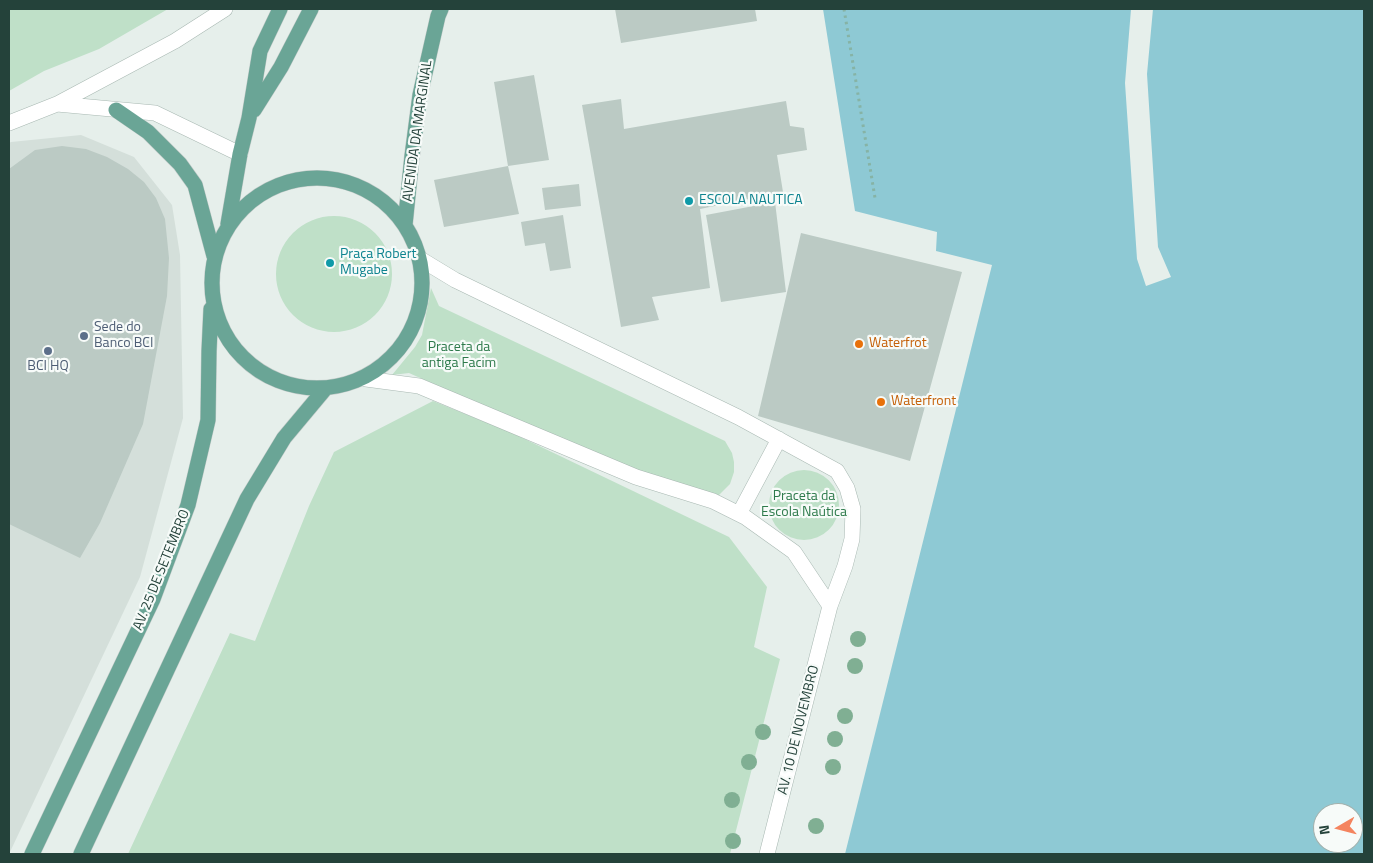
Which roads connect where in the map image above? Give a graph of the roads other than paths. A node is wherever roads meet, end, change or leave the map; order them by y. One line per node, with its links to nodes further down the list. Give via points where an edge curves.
1 (225, 9): 5 (street, via 176,40)
2 (280, 9): 7 (main road, via 260,51)
3 (311, 9): 7 (main road)
4 (441, 9): 10 (main road, AVENIDA DA MARGINAL, via 420,95)
5 (57, 104): 6 (street); 8 (street)
6 (116, 110): 9 (street, via 155,113); 12 (main road, via 148,132 180,164 195,185)
7 (249, 118): 9 (main road)
8 (9, 123)
9 (240, 154): 11 (main road)
10 (405, 225): 11 (main road, via 384,199 358,184 309,178 285,183 263,193 243,207); 13 (main road)
11 (228, 226): 12 (main road)
12 (214, 256): 14 (main road)
13 (422, 260): 15 (main road, via 423,286 416,317 393,356); 17 (street, AV. 10 DE NOVEMBRO, via 455,280)
14 (212, 294): 16 (main road, via 218,322 235,352 261,374 292,387); 20 (main road, AV. 25 DE SETEMBRO, via 208,420 188,505 154,599)
15 (366, 379): 16 (main road); 18 (street, via 419,386 636,477 713,501)
16 (325, 389): 21 (main road, via 284,438 247,499)
17 (780, 439): 18 (street); 19 (street, AV. 10 DE NOVEMBRO, via 838,471 848,488 853,509 852,539)
18 (739, 514): 19 (street, via 794,552)
19 (830, 606): 22 (street, AV. 10 DE NOVEMBRO)
20 (32, 854)
21 (80, 854)
22 (767, 854)

